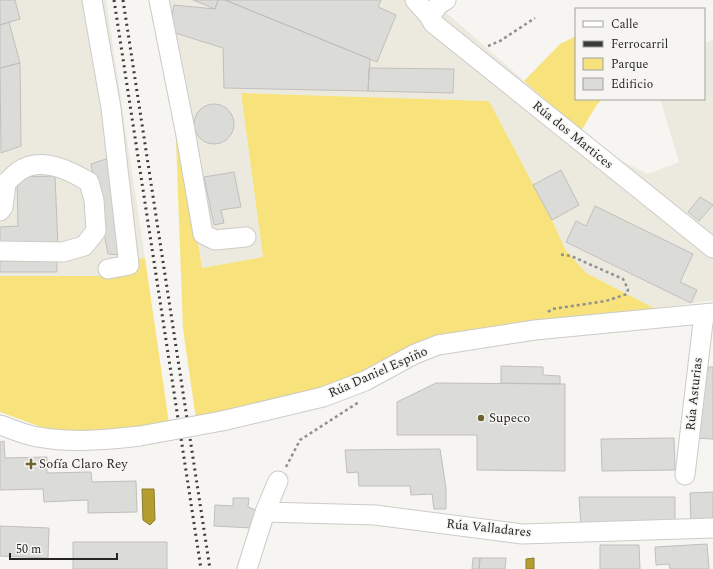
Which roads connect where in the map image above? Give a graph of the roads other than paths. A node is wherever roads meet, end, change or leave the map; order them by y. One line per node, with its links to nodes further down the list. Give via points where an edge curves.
1 (92, 0): 11 (street, via 111,108 129,265)
2 (159, 0): 8 (street, via 203,234 215,240)
3 (415, 0): 5 (street, Rúa dos Martices)
4 (446, 0): 5 (street, via 438,5)
5 (432, 20): 9 (street, Rúa dos Martices)
6 (3, 185): 7 (street, via 3,207); 10 (street, via 20,170 33,165 53,166 72,171 89,182 94,200 96,231 84,246 63,252)
7 (0, 211)
8 (246, 237)
9 (713, 248)
10 (0, 251)
11 (108, 269)
12 (708, 314): 13 (street, Rúa Asturias); 14 (street, Rúa Daniel Espiño, bridge, via 535,330 438,346 415,354 365,381 323,397 222,421 140,436 86,440 56,439 38,437)
13 (706, 356): 15 (street, Rúa Asturias)
14 (0, 425)
15 (685, 475)
16 (278, 481): 17 (street)
17 (265, 512): 18 (street, Rúa Valladares, via 375,514 522,534); 19 (street)
18 (713, 528)
19 (247, 569)

